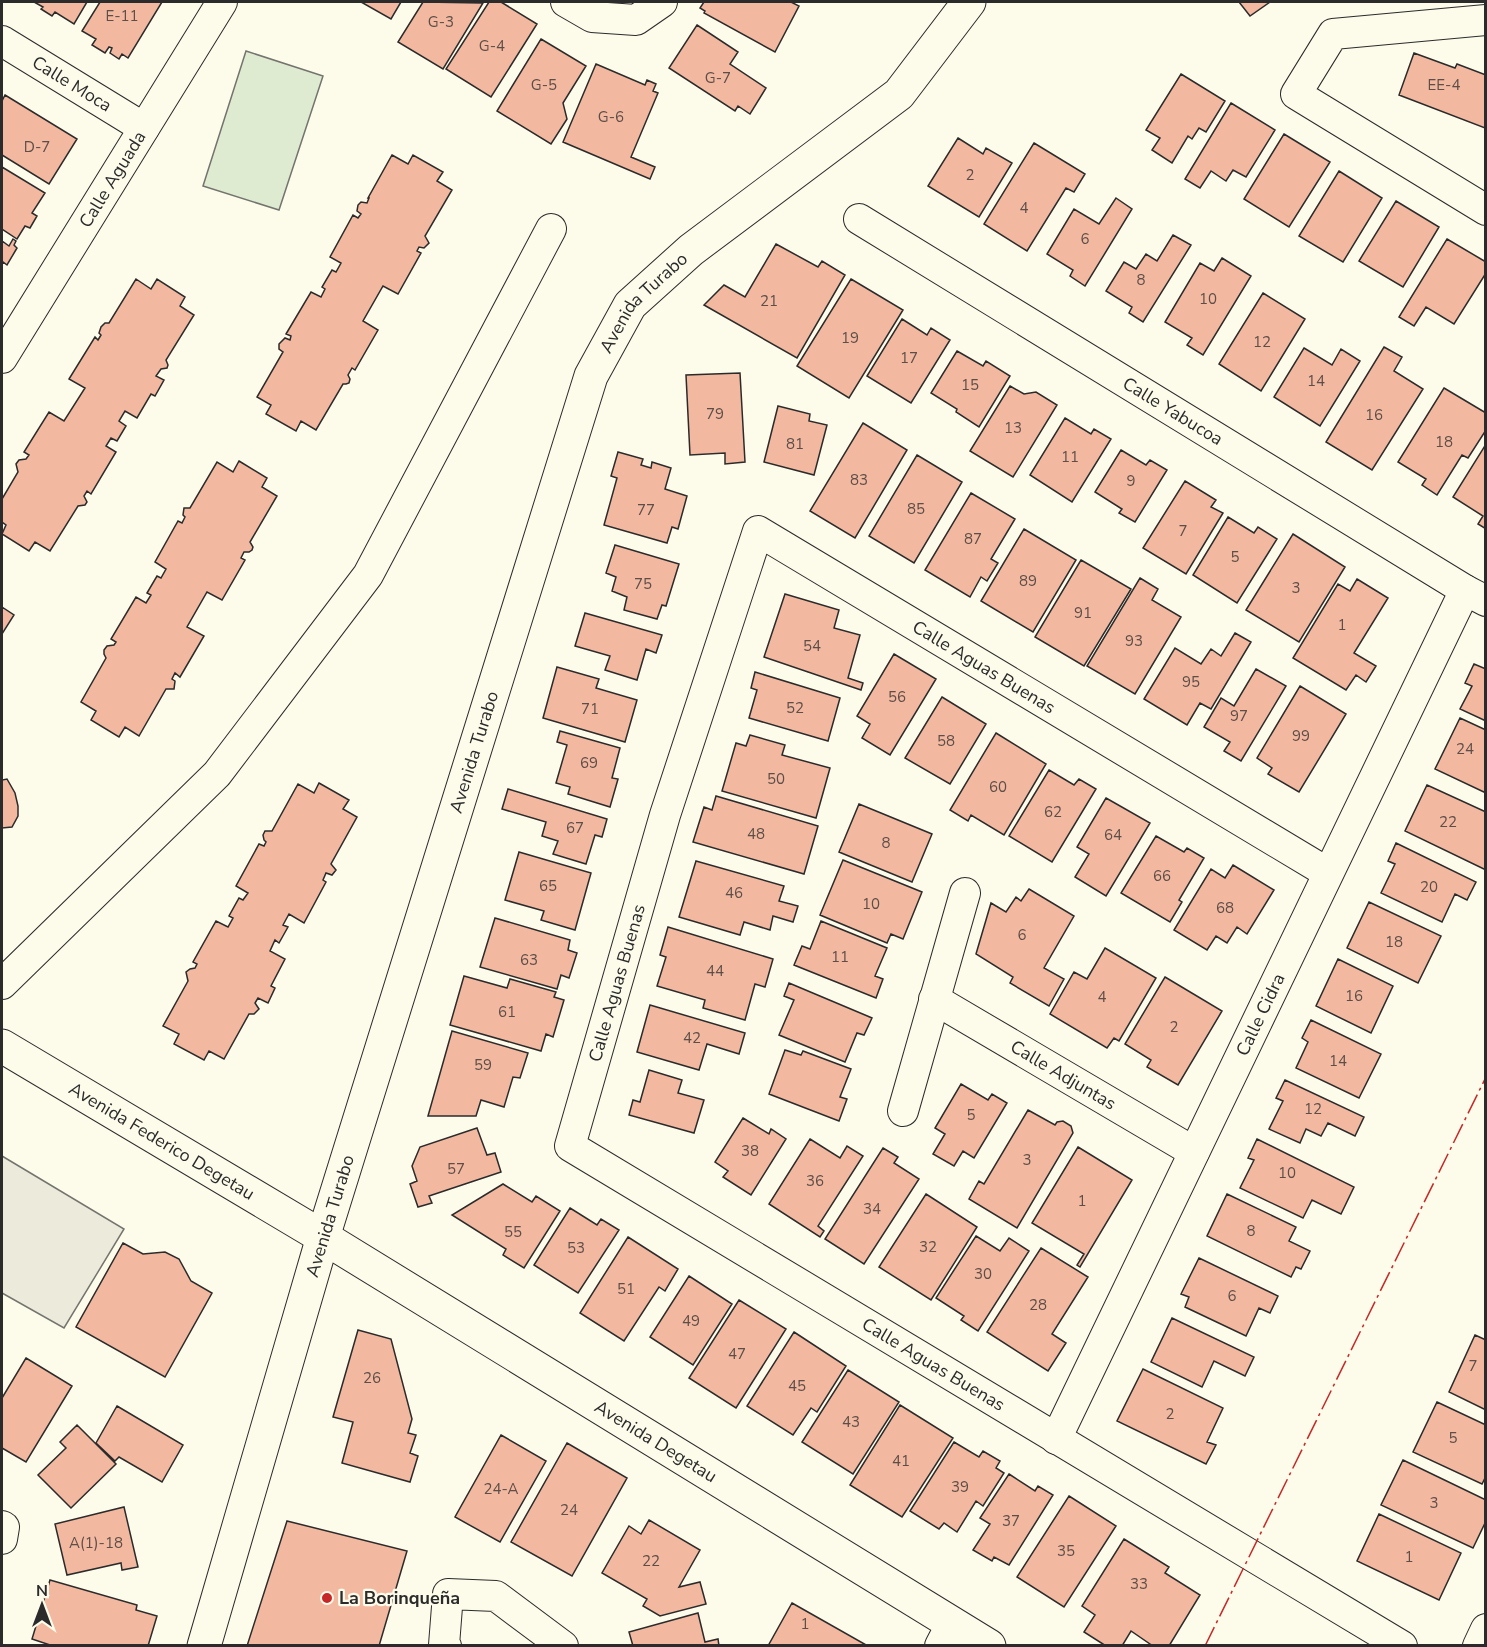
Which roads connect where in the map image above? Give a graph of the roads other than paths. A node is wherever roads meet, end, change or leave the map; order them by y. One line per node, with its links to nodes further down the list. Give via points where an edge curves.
1 (222, 2): 7 (street, Calle Aguada)
2 (566, 2): 3 (street, via 592,17 636,20)
3 (662, 2)
4 (969, 2): 20 (main road, Avenida Turabo, via 899,94 691,250 630,305 591,376)
5 (1485, 20): 8 (street, via 1333,34 1296,94)
6 (2, 41): 7 (street, Calle Moca)
7 (144, 128): 11 (street, Calle Aguada)
8 (1485, 210)
9 (859, 219): 12 (street, Calle Yabucoa)
10 (551, 229): 15 (street, via 368,575 217,774)
11 (2, 358)
12 (1475, 595): 13 (street, Calle Cidra)
13 (1328, 873): 19 (street, Calle Cidra); 21 (street, Calle Aguas Buenas, via 758,531 665,815 570,1146)
14 (965, 893): 16 (street)
15 (2, 984)
16 (934, 999): 18 (street); 19 (street, Calle Adjuntas)
17 (2, 1046): 20 (main road, Avenida Federico Degetau)
18 (903, 1111)
19 (1194, 1152): 21 (street, Calle Cidra)
20 (323, 1237): 25 (main road, Avenida Degetau); 26 (main road, Avenida Turabo)
21 (1056, 1439): 30 (street, Calle Aguas Buenas)
22 (2, 1526): 23 (street)
23 (2, 1539)
24 (1485, 1629): 31 (street)
25 (946, 1634): 29 (main road, Avenida Degetau)
26 (204, 1646)
27 (446, 1646): 28 (street, via 447,1594 496,1596)
28 (563, 1646)
29 (989, 1646)
30 (1402, 1646)
31 (1478, 1646)

